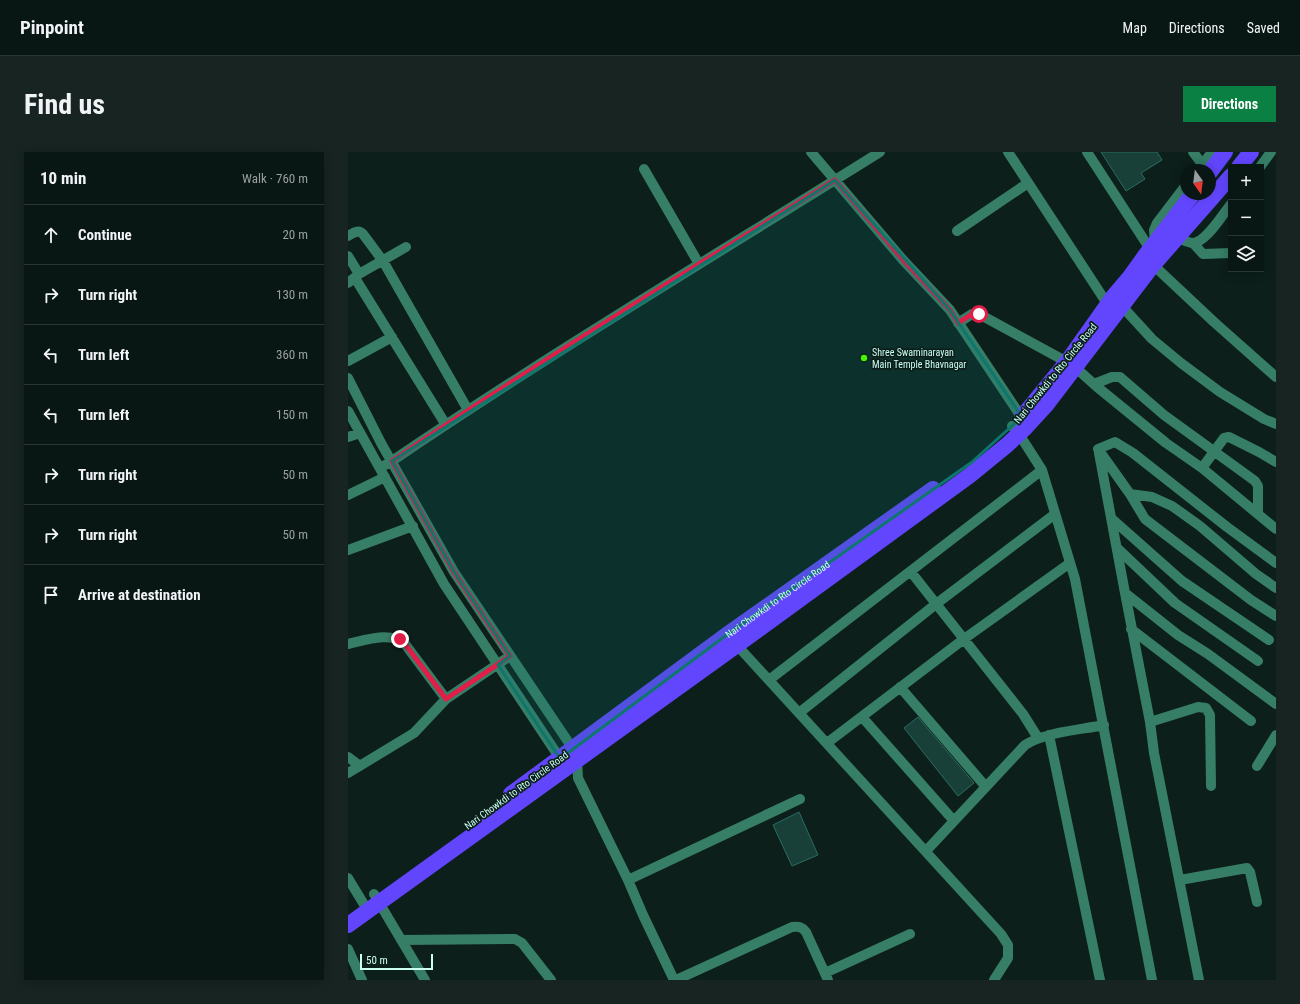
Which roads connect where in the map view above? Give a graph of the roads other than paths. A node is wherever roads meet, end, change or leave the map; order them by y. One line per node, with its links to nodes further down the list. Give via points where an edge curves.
1 (811, 152): 17 (street)
2 (880, 152): 17 (street)
3 (1008, 152): 18 (street)
4 (1087, 152): 27 (street)
5 (1193, 152): 10 (street)
6 (1212, 152): 11 (street)
7 (1225, 152): 12 (highway)
8 (1251, 152): 13 (highway)
9 (1271, 152): 14 (street)
10 (1200, 164)
11 (1206, 164)
12 (1209, 164)
13 (1241, 164)
14 (1262, 164)
15 (644, 169): 31 (street)
16 (1228, 179): 24 (highway)
17 (835, 180): 31 (street); 34 (street, via 903,260 950,310)
18 (1028, 183): 22 (street); 33 (street)
19 (1180, 193): 27 (street, via 1157,223)
20 (1189, 200): 27 (highway)
21 (1228, 208): 25 (street, via 1206,236)
22 (957, 231)
23 (348, 236): 30 (street, via 356,231 361,232)
24 (1177, 238): 25 (street); 27 (highway)
25 (1192, 243): 28 (street, via 1203,254)
26 (406, 247): 30 (street)
27 (1153, 250): 33 (highway, Nari Chowkdi to Rto Circle Road, via 1130,277); 38 (street, via 1214,322)
28 (1228, 253)
29 (348, 256): 32 (street)
30 (383, 261): 32 (street); 41 (street)
31 (699, 264): 41 (street)
32 (354, 278): 35 (street)
33 (1115, 303): 37 (highway, Nari Chowkdi to Rto Circle Road); 43 (street, via 1181,363 1220,392)
34 (958, 323): 37 (street, via 972,314 979,314); 45 (street)
35 (392, 337): 36 (street); 44 (street)
36 (348, 361)
37 (1071, 364): 40 (street); 45 (highway, Nari Chowkdi to Rto Circle Road)
38 (1276, 377)
39 (348, 378): 50 (street)
40 (1094, 384): 49 (street, via 1112,377 1120,377 1160,412); 53 (street, via 1166,443)
41 (468, 410): 44 (street)
42 (348, 411): 46 (street)
43 (1276, 424)
44 (446, 425): 50 (street)
45 (1020, 426): 54 (street); 74 (highway, Nari Chowkdi to Rto Circle Road)
46 (360, 433): 47 (street); 52 (street)
47 (348, 437)
48 (1098, 449): 56 (street); 60 (street); 66 (street, via 1115,442 1134,453)
49 (1214, 452): 51 (street, via 1224,438 1229,437); 53 (street); 59 (street, via 1255,481 1258,486)
50 (392, 461): 52 (street); 77 (street, via 454,572)
51 (1276, 462)
52 (380, 468): 55 (street)
53 (1202, 468): 59 (street)
54 (1042, 470): 58 (street); 67 (street)
55 (385, 477): 57 (street); 61 (street)
56 (1130, 494): 68 (street, via 1152,497 1172,506); 71 (street, via 1145,519 1251,600)
57 (348, 495)
58 (1055, 514): 65 (street); 70 (street)
59 (1258, 514): 62 (street)
60 (1112, 519): 63 (street); 75 (street, via 1182,581)
61 (413, 526): 64 (street); 79 (street, via 444,584)
62 (1276, 529)
63 (1117, 548): 69 (street); 78 (street, via 1175,603)
64 (348, 550)
65 (1070, 563): 73 (street); 88 (street, via 1078,589)
66 (1276, 563)
67 (911, 572): 70 (street); 80 (street)
68 (1276, 588)
69 (1125, 593): 72 (street); 83 (street, via 1178,635)
70 (936, 604): 73 (street); 84 (street)
71 (1276, 616)
72 (1131, 629): 86 (street); 87 (street)
73 (964, 639): 81 (street); 91 (street, via 1023,714)
74 (732, 640): 80 (street); 94 (highway, Nari Chowkdi to Rto Circle Road)
75 (1269, 640)
76 (348, 644): 82 (street, via 385,637 400,639)
77 (510, 656): 79 (street); 94 (street)
78 (1258, 661)
79 (498, 665): 82 (street); 94 (street)
80 (769, 680): 84 (street)
81 (900, 687): 85 (street); 99 (street)
82 (446, 699): 95 (street, via 414,733)
83 (1276, 704)
84 (798, 713): 92 (street)
85 (862, 717): 92 (street); 101 (street)
86 (1251, 720)
87 (1150, 722): 98 (street, via 1198,707 1206,708 1210,715); 105 (street)
88 (1104, 725): 89 (street); 120 (street)
89 (1049, 735): 91 (street); 119 (street)
90 (1276, 735): 96 (street)
91 (1038, 738): 99 (street, via 1025,745)
92 (827, 744): 102 (street)
93 (348, 758): 95 (street)
94 (571, 763): 104 (street); 106 (highway, Nari Chowkdi to Rto Circle Road)
95 (360, 766): 97 (street)
96 (1257, 766)
97 (348, 773)
98 (1211, 786)
99 (986, 787): 101 (street)
100 (800, 799): 104 (street)
101 (954, 821): 102 (street)
102 (926, 851): 118 (street, via 1008,945 1008,958)
103 (348, 878): 106 (street)
104 (628, 880): 117 (street)
105 (1180, 880): 107 (street, via 1247,868); 121 (street)
106 (371, 902): 108 (highway, Nari Chowkdi to Rto Circle Road); 109 (highway); 111 (street)
107 (1257, 902)
108 (348, 913)
109 (348, 925)
110 (910, 934): 113 (street)
111 (402, 940): 115 (street); 116 (street, via 515,939 522,943)
112 (348, 949): 114 (street)
113 (827, 977): 117 (street, via 806,932 798,926)
114 (362, 980)
115 (425, 980)
116 (551, 980)
117 (675, 980)
118 (994, 980)
119 (1100, 980)
120 (1152, 980)
121 (1200, 980)

